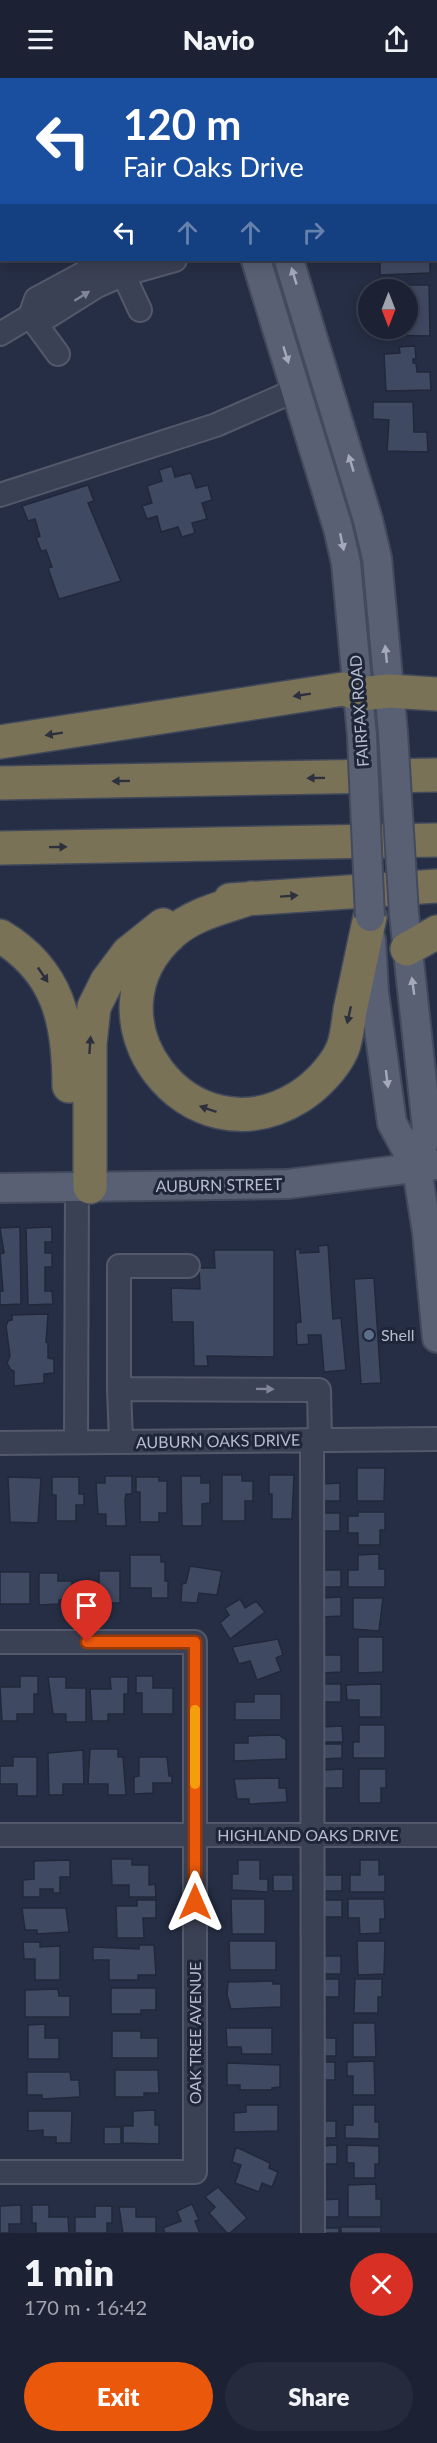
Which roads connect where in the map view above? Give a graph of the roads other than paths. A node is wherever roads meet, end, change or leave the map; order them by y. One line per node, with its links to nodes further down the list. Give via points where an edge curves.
1 (163, 261): 4 (street)
2 (256, 261): 9 (main road, FAIRFAX ROAD, one-way to 9)
3 (289, 261): 11 (main road, FAIRFAX ROAD, one-way to 3, via 376,558)
4 (116, 265): 5 (street); 6 (street, via 36,299)
5 (140, 310)
6 (30, 316): 7 (street); 8 (street)
7 (0, 334)
8 (58, 354)
9 (296, 390): 10 (street, via 216,425); 11 (main road, FAIRFAX ROAD, one-way to 11, via 338,528)
10 (0, 495)
11 (375, 693): 12 (highway); 13 (highway, one-way to 13, via 343,689); 20 (main road, FAIRFAX ROAD, bridge, via 362,736); 23 (main road, FAIRFAX ROAD, bridge, via 393,733)
12 (437, 694)
13 (0, 742)
14 (437, 775): 15 (highway, one-way to 15)
15 (0, 783)
16 (437, 840): 17 (highway, one-way to 16)
17 (0, 848)
18 (437, 886): 19 (highway, one-way to 18)
19 (251, 898): 20 (highway, one-way to 19, via 342,1051 313,1088 282,1107 222,1113 191,1103 166,1082 149,1060 139,1032 136,1001 153,954 173,932 196,918); 25 (highway, one-way to 19, via 94,1007 107,981 128,953 182,913 210,902)
20 (370, 917): 24 (main road, FAIRFAX ROAD, one-way to 24, via 375,993 392,1123)
21 (437, 932): 23 (highway)
22 (0, 936): 25 (highway, one-way to 25, via 35,964 56,994 65,1024)
23 (407, 949): 24 (main road, FAIRFAX ROAD, one-way to 23, via 427,1128)
24 (427, 1167): 25 (main road, AUBURN STREET, via 288,1184); 28 (main road, FAIRFAX ROAD, via 427,1232)
25 (79, 1187): 26 (main road, AUBURN STREET); 33 (street)
26 (0, 1188)
27 (188, 1266): 30 (street, via 119,1266)
28 (436, 1309): 29 (main road, FAIRFAX ROAD)
29 (437, 1338)
30 (119, 1389): 32 (street, one-way to 32, via 319,1390); 34 (street)
31 (437, 1438): 32 (street, AUBURN OAKS DRIVE)
32 (316, 1440): 34 (street, AUBURN OAKS DRIVE); 39 (street)
33 (76, 1442): 34 (street, AUBURN OAKS DRIVE); 35 (street, AUBURN OAKS DRIVE)
34 (121, 1442)
35 (0, 1443)
36 (0, 1642): 38 (street, OAK TREE AVENUE, via 195,1642)
37 (0, 1835): 38 (street, HIGHLAND OAKS DRIVE)
38 (195, 1835): 39 (street, HIGHLAND OAKS DRIVE); 41 (street, OAK TREE AVENUE, via 195,2172)
39 (314, 1835): 40 (street, HIGHLAND OAKS DRIVE); 42 (street)
40 (437, 1835)
41 (0, 2172)
42 (313, 2233)

